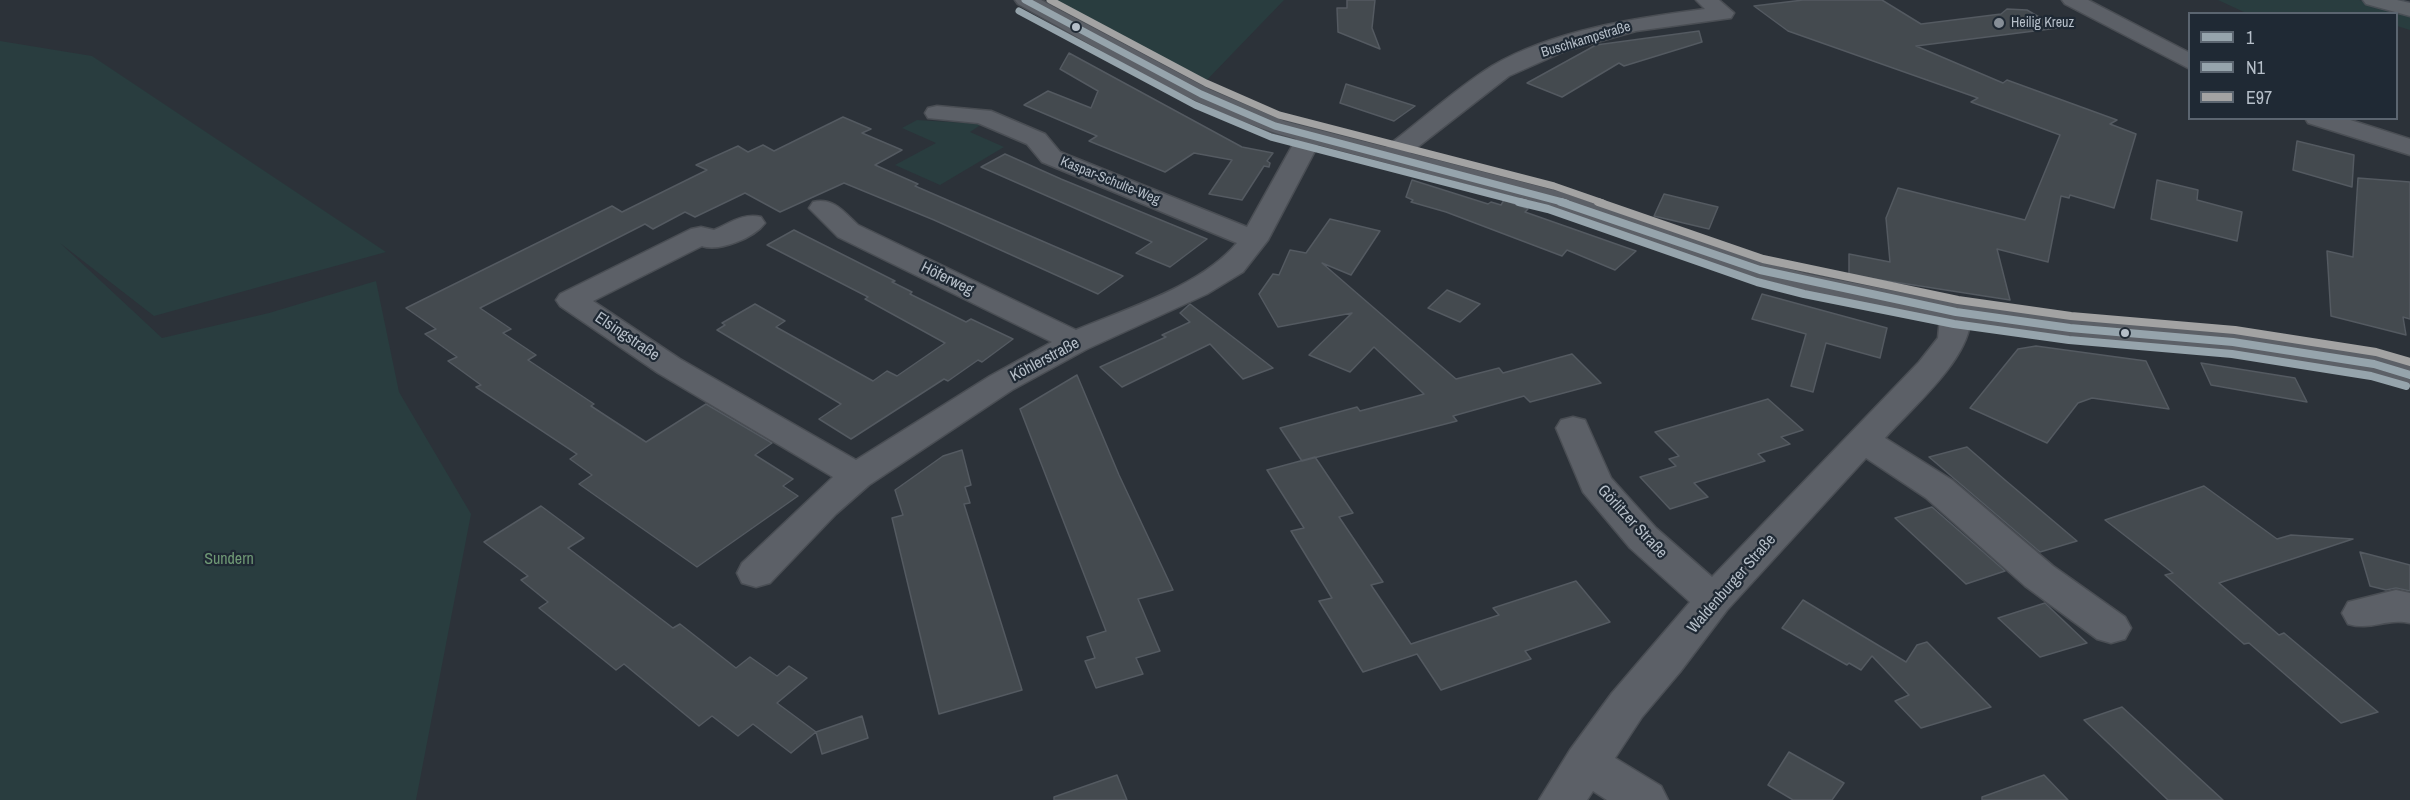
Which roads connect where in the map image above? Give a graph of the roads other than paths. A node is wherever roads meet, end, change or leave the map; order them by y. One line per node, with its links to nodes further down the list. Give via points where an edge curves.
1 (1025, 0): 11 (street, via 1201,94)
2 (1692, 0): 7 (street, via 1649,5)
3 (1706, 0): 7 (street, Buschkampstraße, via 1724,13)
4 (2072, 0): 8 (street)
5 (2373, 0): 6 (main road)
6 (2410, 10)
7 (1667, 20): 13 (street, Buschkampstraße, via 1567,43 1507,68)
8 (2188, 61)
9 (937, 113): 16 (street, Kaspar-Schulte-Weg, via 982,116 1036,139 1051,158)
10 (2323, 120): 12 (street)
11 (1310, 136): 13 (street); 16 (street, Köhlerstraße)
12 (2410, 147)
13 (1392, 155): 17 (street, via 1551,198 1760,270)
14 (823, 208): 18 (street, Höferweg, via 848,231)
15 (752, 223): 22 (street, Elsingstraße, via 715,241 701,235 571,300 669,366)
16 (1254, 240): 18 (street, Köhlerstraße, via 1233,266 1197,288)
17 (1956, 312): 19 (street, via 2070,328 2233,342 2374,364); 21 (street, Waldenburger Straße, via 1953,339)
18 (1076, 342): 22 (street, Köhlerstraße, via 1001,383)
19 (2410, 375)
20 (1573, 428): 24 (street, Görlitzer Straße, via 1596,483 1643,538)
21 (1863, 440): 24 (street, Waldenburger Straße); 27 (street, via 1939,489 2039,576)
22 (857, 476): 23 (street, Köhlerstraße, via 822,505)
23 (756, 573)
24 (1713, 600): 28 (street, Waldenburger Straße, via 1627,705)
25 (2410, 608): 26 (street, via 2396,605)
26 (2362, 614)
27 (2111, 628)
28 (1586, 763): 29 (street, Waldenburger Straße); 30 (street)
29 (1562, 800)
30 (1645, 800)

